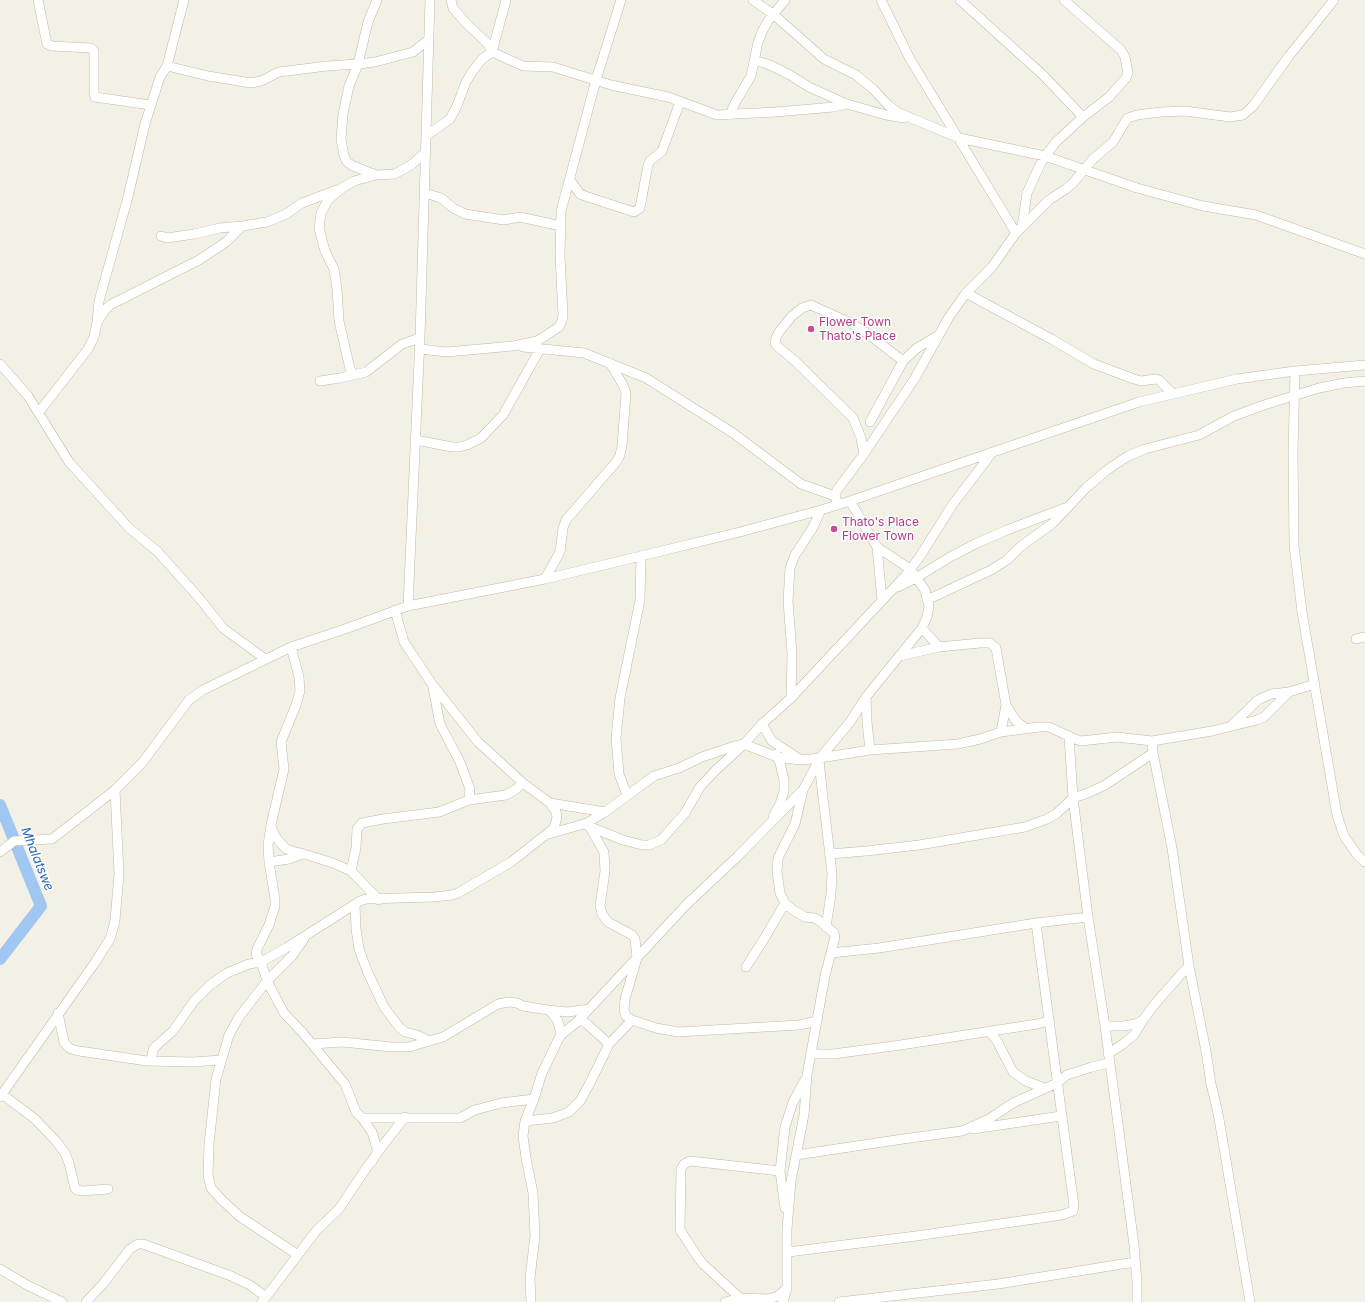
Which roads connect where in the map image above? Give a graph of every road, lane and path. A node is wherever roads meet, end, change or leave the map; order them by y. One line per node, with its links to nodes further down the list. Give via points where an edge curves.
1 (38, 0): 23 (street, via 47,44 90,48 94,51 95,97)
2 (184, 0): 19 (street)
3 (377, 0): 18 (street, via 368,22)
4 (430, 0): 15 (street)
5 (451, 0): 16 (street, via 453,8 488,44)
6 (506, 0): 16 (street)
7 (621, 0): 20 (street)
8 (753, 0): 14 (street)
9 (785, 0): 14 (street)
10 (881, 0): 28 (street, via 910,59)
11 (960, 0): 25 (street, via 1043,76)
12 (1064, 0): 25 (street, via 1121,50 1127,63 1126,78 1109,97)
13 (1334, 0): 31 (street, via 1248,112 1238,117 1160,112 1128,118 1116,138)
14 (773, 14): 17 (street, via 758,42); 26 (street, via 824,59 856,76 899,113)
15 (428, 40): 18 (street, via 413,52); 27 (street)
16 (492, 52): 20 (street, via 523,66 552,68); 27 (street, via 482,59 472,72 450,119)
17 (754, 60): 22 (street); 24 (street, via 751,76)
18 (358, 64): 19 (street, via 279,72 252,83); 32 (street, via 349,86 341,139 347,162)
19 (167, 66): 23 (street, via 160,77)
20 (596, 80): 21 (street); 33 (street)
21 (680, 102): 24 (street, via 717,115); 33 (street, via 662,151 648,165 640,208 634,212 580,194)
22 (847, 104): 24 (street); 26 (street, via 886,115)
23 (150, 105): 42 (street, via 99,301)
24 (730, 115)
25 (1083, 118): 30 (street, via 1056,142)
26 (917, 120): 28 (street)
27 (427, 135): 29 (street)
28 (959, 138): 30 (street); 38 (street)
29 (426, 152): 32 (street, via 395,174); 35 (street)
30 (1045, 156): 31 (street); 38 (street, via 1027,193)
31 (1084, 170): 38 (street, via 1070,186 1049,200); 40 (street, via 1136,188 1203,206 1256,215)
32 (376, 175): 34 (street, via 354,181)
33 (570, 180): 37 (street)
34 (342, 188): 36 (street, via 302,203 286,214 267,222); 53 (street, via 328,200 321,213 319,228 325,251 334,269 339,321)
35 (425, 193): 37 (street, via 440,198 465,214 504,220 526,218); 44 (street)
36 (242, 226): 39 (street, via 166,238); 42 (street, via 226,242 199,260 110,305)
37 (561, 226): 45 (street, via 562,321 554,332 537,341)
38 (1019, 230): 41 (street, via 992,266)
39 (161, 236)
40 (1365, 254)
41 (966, 293): 43 (street); 56 (street, via 1094,364 1134,379 1159,380)
42 (97, 322): 58 (street, via 88,349)
43 (938, 336): 48 (street, via 917,348); 61 (street, via 915,378)
44 (420, 338): 46 (street); 53 (street, via 402,344 366,372)
45 (513, 346): 46 (street, via 447,352); 47 (street)
46 (420, 349): 62 (street)
47 (540, 349): 49 (street, via 584,353); 62 (street, via 503,415 481,438 459,446)
48 (903, 361): 59 (street, via 851,323 811,305 802,308 788,320 775,343); 60 (street)
49 (610, 363): 65 (street, via 646,378 733,432 801,484); 73 (street, via 626,393 620,454 617,461 566,520 562,528 560,552)
50 (0, 364): 58 (street)
51 (1365, 365): 52 (street)
52 (1295, 371): 56 (street, via 1237,379); 57 (street)
53 (353, 375): 54 (street)
54 (320, 381)
55 (1365, 381): 57 (street, via 1319,388)
56 (1173, 394): 64 (street, via 1139,402)
57 (1295, 396): 67 (street, via 1234,416 1199,435 1128,456); 85 (street, via 1294,545 1302,612)
58 (39, 412): 83 (street, via 69,462 129,528 156,552 223,628)
59 (853, 418): 60 (street); 63 (street)
60 (870, 422): 61 (street)
61 (885, 422): 63 (street)
62 (416, 440): 77 (street)
63 (864, 454): 65 (street, via 840,485)
64 (990, 454): 66 (street); 71 (street)
65 (837, 500): 66 (street); 68 (street)
66 (850, 501): 69 (street)
67 (1066, 507): 72 (street, via 977,544); 76 (street, via 1052,523 1007,560)
68 (821, 510): 70 (street); 88 (street, via 790,568 788,601 792,653)
69 (877, 547): 71 (street); 75 (street)
70 (641, 556): 73 (street); 106 (street, via 640,600 620,698 616,738 619,774)
71 (910, 569): 72 (street); 74 (street)
72 (916, 578): 74 (street); 76 (street, via 925,590)
73 (545, 579): 77 (street)
74 (893, 589): 75 (street)
75 (882, 600): 88 (street)
76 (928, 600): 79 (street, via 927,617)
77 (408, 606): 78 (street)
78 (395, 610): 80 (street, via 345,630); 84 (street, via 404,642)
79 (922, 628): 81 (street); 82 (street)
80 (290, 647): 83 (street); 111 (street, via 299,676 300,691 281,742 284,769)
81 (939, 647): 82 (street); 89 (street, via 990,643 996,648)
82 (900, 656): 87 (street)
83 (264, 659): 104 (street, via 203,690 189,700 142,762)
84 (432, 684): 103 (street, via 478,742); 108 (street, via 440,724 460,762 470,789)
85 (1315, 684): 86 (street); 119 (street, via 1336,815 1344,836)
86 (1289, 692): 91 (street, via 1264,717); 91 (street, via 1271,694 1258,700)
87 (866, 697): 98 (street); 101 (street, via 850,722)
88 (791, 698): 90 (street)
89 (1006, 705): 92 (street, via 1016,721); 93 (street)
90 (762, 724): 95 (street); 97 (street)
91 (1230, 727): 96 (street)
92 (1025, 728): 93 (street); 94 (street, via 1049,727)
93 (1001, 732): 98 (street, via 958,744)
94 (1069, 736): 96 (street, via 1081,741 1117,738); 107 (street)
95 (772, 741): 100 (street); 102 (street)
96 (1152, 741): 99 (street)
97 (744, 744): 100 (street); 106 (street, via 654,776); 112 (street, via 700,786 685,813 661,840 642,845)
98 (870, 750): 101 (street)
99 (1153, 753): 107 (street, via 1105,785); 131 (street, via 1172,848)
100 (777, 757): 102 (street); 113 (street, via 784,780 784,791)
101 (820, 759): 102 (street); 105 (street); 117 (street)
102 (801, 760)
103 (523, 783): 108 (street, via 506,795); 109 (street)
104 (114, 790): 115 (street, via 52,839 14,841); 136 (street, via 118,874 115,921 103,952)
105 (803, 790): 113 (street); 122 (street, via 795,824 778,858 780,892)
106 (627, 795): 110 (street)
107 (1073, 798): 117 (street, via 1056,814 1025,827 919,845); 124 (street)
108 (469, 800): 120 (street, via 439,812 362,823 357,829 356,848)
109 (550, 803): 110 (street); 114 (street, via 557,817 555,825)
110 (605, 812): 112 (street)
111 (271, 825): 116 (street, via 277,840 286,849); 118 (street)
112 (588, 825): 114 (street); 129 (street, via 604,852 605,870 600,906 602,914 608,922 632,935 635,939)
113 (769, 825): 129 (street, via 687,904)
114 (547, 834): 121 (street, via 511,862 458,893 434,898)
115 (0, 852)
116 (304, 854): 118 (street); 120 (street)
117 (830, 854): 126 (street, via 831,894)
118 (269, 862): 130 (street, via 275,906 257,949 256,954)
119 (1365, 862)
120 (350, 871): 121 (street)
121 (378, 900): 123 (street, via 366,899)
122 (785, 903): 126 (street, via 805,917 815,918); 132 (street)
123 (355, 904): 127 (street); 145 (street, via 359,949 384,1007 405,1032)
124 (1088, 916): 125 (street); 142 (street)
125 (1036, 923): 128 (street, via 879,948); 141 (street)
126 (826, 928): 128 (street, via 835,936)
127 (307, 935): 130 (street); 133 (street, via 292,956)
128 (831, 953): 140 (street)
129 (636, 958): 134 (street); 138 (street, via 624,1010 626,1016)
130 (261, 962): 133 (street); 151 (street, via 227,972 210,985 194,1000 173,1031 156,1046)
131 (1189, 966): 139 (street); 182 (street, via 1219,1120)
132 (746, 967)
133 (267, 981): 146 (street, via 284,1013); 150 (street, via 239,1017)
134 (589, 1009): 135 (street, via 568,1012); 137 (street)
135 (548, 1010): 144 (street, via 557,1018); 145 (street, via 504,1002 443,1037)
136 (58, 1014): 151 (street, via 64,1042 71,1049); 156 (street)
137 (580, 1019): 144 (street); 147 (street)
138 (632, 1020): 140 (street, via 678,1032 799,1025); 147 (street)
139 (1143, 1020): 142 (street, via 1136,1024); 149 (street, via 1134,1035)
140 (817, 1021): 148 (street)
141 (1049, 1021): 143 (street); 154 (street)
142 (1105, 1026): 149 (street)
143 (989, 1031): 148 (street, via 833,1054); 155 (street, via 1013,1072 1026,1081)
144 (561, 1035): 157 (street, via 542,1073)
145 (429, 1041): 146 (street, via 409,1047 343,1042)
146 (312, 1044): 160 (street, via 345,1084 356,1112)
147 (609, 1044): 161 (street, via 580,1101 569,1112 553,1118)
148 (811, 1054): 153 (street)
149 (1108, 1054): 152 (street)
150 (221, 1060): 151 (street); 169 (street, via 216,1079 209,1144 208,1175 211,1188 239,1216)
151 (151, 1061)
152 (1110, 1063): 154 (street, via 1067,1075); 170 (street)
153 (807, 1075): 164 (street, via 804,1115); 165 (street, via 793,1102 785,1128)
154 (1057, 1083): 155 (street); 158 (street)
155 (1044, 1088): 162 (street)
156 (1, 1095): 166 (street, via 35,1118 56,1141 69,1163 77,1190)
157 (534, 1100): 159 (street, via 501,1103 475,1110 460,1118); 161 (street)
158 (1061, 1116): 162 (street); 168 (street, via 1074,1206 1071,1212 916,1236)
159 (405, 1117): 160 (street); 163 (street)
160 (362, 1118): 163 (street, via 372,1132)
161 (524, 1121): 177 (street, via 523,1136 534,1208 535,1236 530,1288)
162 (962, 1131): 164 (street)
163 (376, 1152): 169 (street, via 339,1209 317,1230)
164 (796, 1155): 167 (street)
165 (780, 1171): 167 (street); 173 (street, via 690,1161 681,1169 680,1230 703,1264)
166 (108, 1189)
167 (787, 1229): 168 (street)
168 (788, 1252): 172 (street)
169 (298, 1255): 174 (street)
170 (1135, 1262): 180 (street, via 998,1284); 181 (street)
171 (0, 1269): 175 (street)
172 (787, 1288): 173 (street, via 778,1296 768,1299); 179 (street)
173 (740, 1298): 178 (street)
174 (264, 1299): 176 (street, via 250,1285 231,1276 138,1244 130,1249)
175 (62, 1302)
176 (86, 1302)
177 (532, 1302)
178 (725, 1302)
179 (783, 1302)
180 (839, 1302)
181 (1137, 1302)
182 (1250, 1302)

